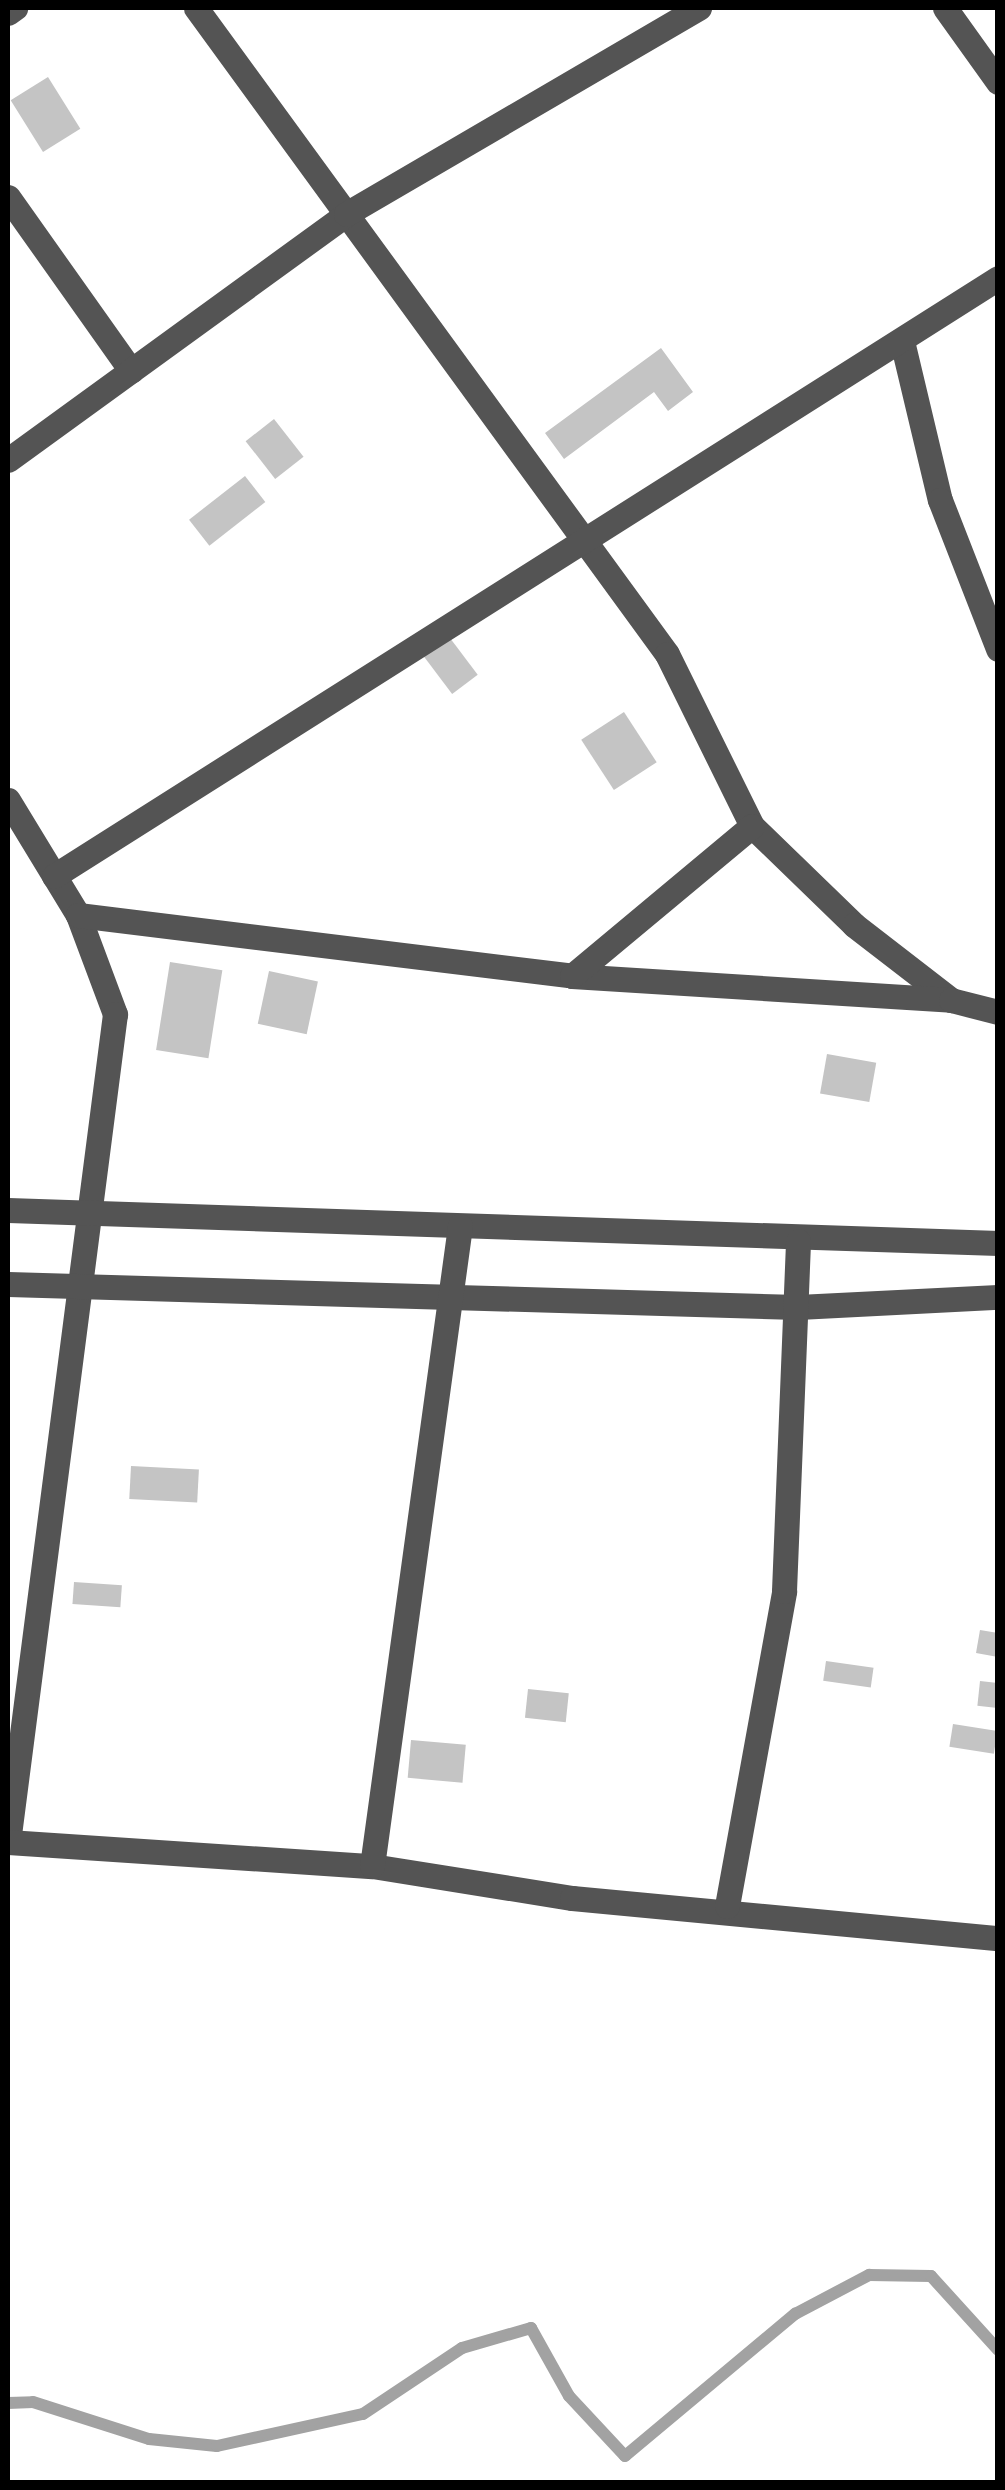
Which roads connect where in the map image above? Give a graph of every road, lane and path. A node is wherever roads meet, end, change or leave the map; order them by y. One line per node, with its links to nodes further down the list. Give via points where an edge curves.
1 (16, 8): 5 (street)
2 (196, 8): 8 (street)
3 (698, 8): 8 (street)
4 (945, 8): 6 (street)
5 (8, 13)
6 (998, 82)
7 (8, 197): 11 (street)
8 (346, 214): 11 (street); 13 (street)
9 (998, 278): 10 (street)
10 (902, 341): 13 (street); 14 (street, via 940,500)
11 (131, 371): 12 (street)
12 (8, 460)
13 (584, 538): 16 (street, via 667,654); 17 (street)
14 (998, 649)
15 (8, 800): 17 (street)
16 (752, 826): 19 (street); 20 (street, via 854,925)
17 (54, 876): 18 (street)
18 (78, 915): 19 (street); 23 (street, via 115,1014)
19 (572, 976): 20 (street)
20 (951, 1000): 21 (street)
21 (998, 1012)
22 (8, 1210): 23 (street)
23 (92, 1210): 24 (street); 27 (street)
24 (460, 1226): 25 (street); 29 (street)
25 (798, 1241): 26 (street); 31 (street)
26 (998, 1243)
27 (86, 1283): 28 (street); 29 (street); 32 (street)
28 (8, 1284)
29 (450, 1290): 31 (street); 33 (street)
30 (998, 1297): 31 (street)
31 (798, 1307): 34 (street, via 784,1591)
32 (8, 1842): 33 (street)
33 (372, 1866): 34 (street, via 572,1898)
34 (726, 1906): 35 (street)
35 (998, 1938)

